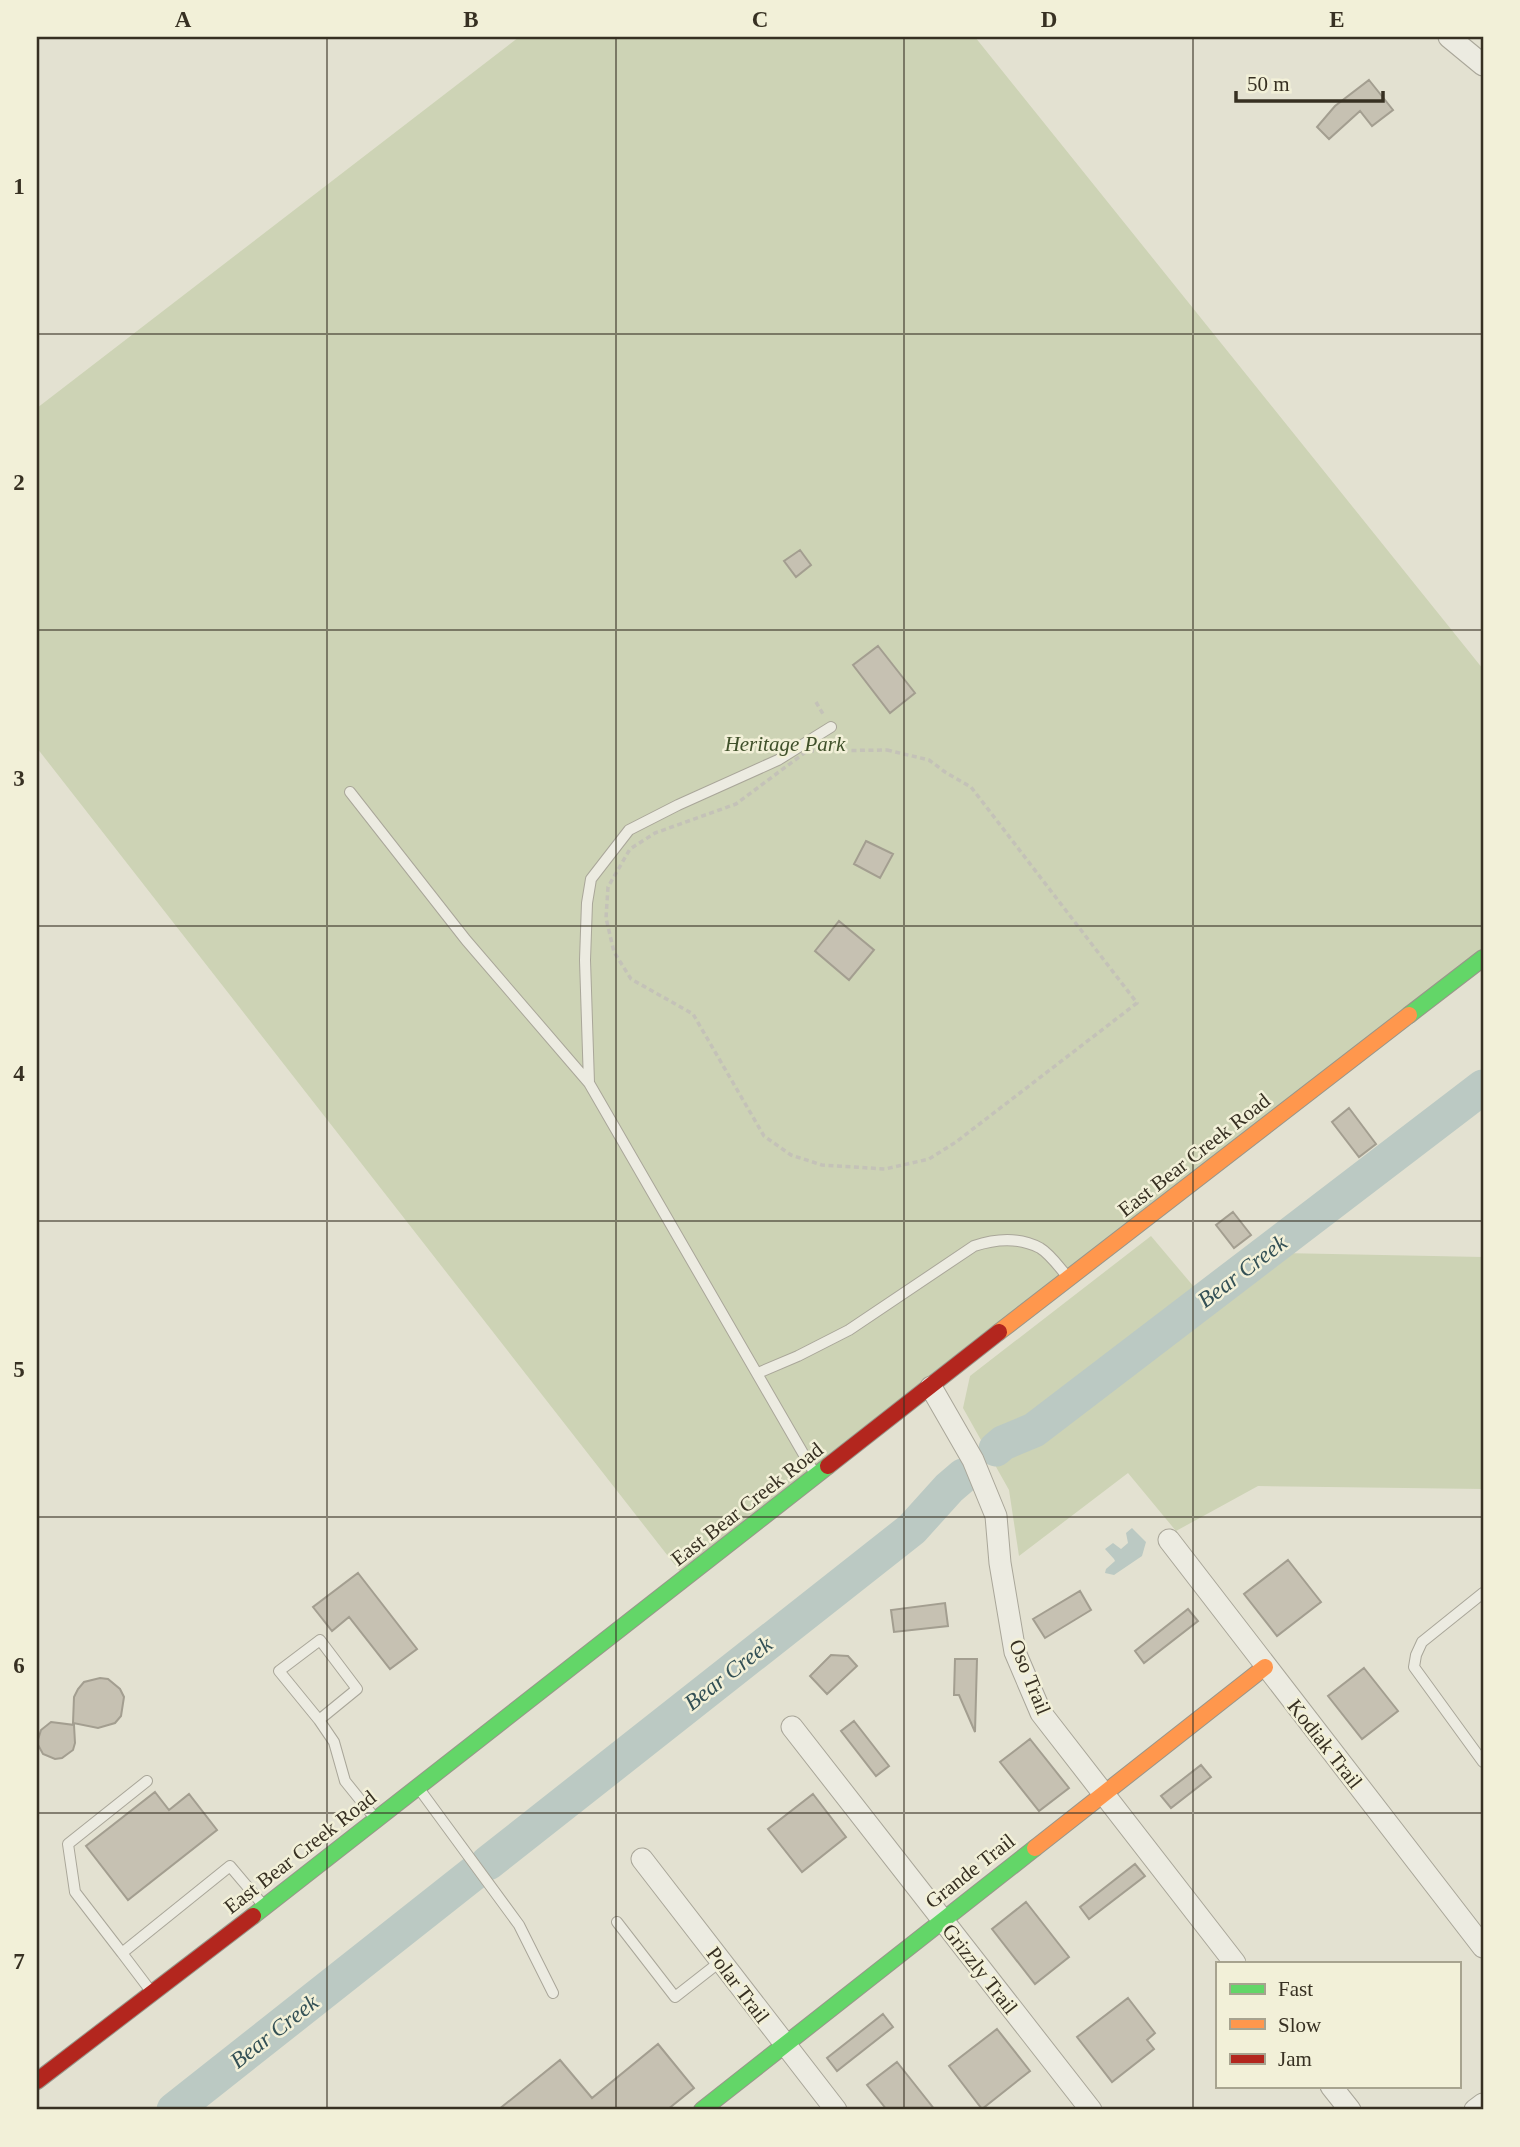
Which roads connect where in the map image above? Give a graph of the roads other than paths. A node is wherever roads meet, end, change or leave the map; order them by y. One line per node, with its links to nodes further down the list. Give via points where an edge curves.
1 (1449, 37): 2 (street)
2 (1483, 65)
3 (831, 726): 6 (lane, via 778,760 629,830 591,879 585,960)
4 (350, 792): 6 (lane, via 466,940)
5 (1483, 958): 7 (main road, East Bear Creek Road)
6 (589, 1083): 8 (lane)
7 (1069, 1278): 8 (lane, via 1042,1249 1028,1243 991,1241 974,1246 849,1330); 9 (main road, East Bear Creek Road)
8 (758, 1373): 10 (lane)
9 (930, 1387): 10 (main road, East Bear Creek Road); 19 (street, Oso Trail, via 973,1460 996,1516 1015,1652 1041,1713)
10 (816, 1477): 18 (main road, East Bear Creek Road)
11 (1169, 1540): 13 (street, Kodiak Trail)
12 (1483, 1593): 16 (lane, via 1422,1643 1414,1667)
13 (1265, 1667): 19 (main road, Grande Trail); 25 (street, Kodiak Trail)
14 (319, 1720): 14 (lane, via 357,1689 320,1640 279,1671); 20 (lane, via 334,1742 345,1781)
15 (792, 1727): 23 (street, Grizzly Trail)
16 (1483, 1762)
17 (147, 1782): 26 (lane, via 68,1844 75,1892)
18 (418, 1787): 20 (main road, East Bear Creek Road); 30 (lane, via 519,1925)
19 (1103, 1793): 23 (main road, Grande Trail); 28 (street, Oso Trail)
20 (376, 1820): 22 (main road, East Bear Creek Road)
21 (642, 1858): 27 (street, Polar Trail)
22 (264, 1907): 26 (lane, via 230,1866); 29 (main road, East Bear Creek Road)
23 (942, 1920): 31 (main road, Grande Trail); 37 (street, Grizzly Trail)
24 (617, 1922): 27 (lane, via 675,1997)
25 (1483, 1947)
26 (122, 1953): 29 (lane)
27 (721, 1961): 31 (street, Polar Trail)
28 (1234, 1962)
29 (152, 1992): 32 (main road, East Bear Creek Road)
30 (553, 1993)
31 (785, 2046): 35 (main road, Grande Trail); 36 (street, Polar Trail)
32 (37, 2081)
33 (1333, 2088): 38 (street)
34 (1483, 2104): 39 (street)
35 (702, 2110)
36 (835, 2110)
37 (1091, 2110)
38 (1350, 2110)
39 (1475, 2110)

